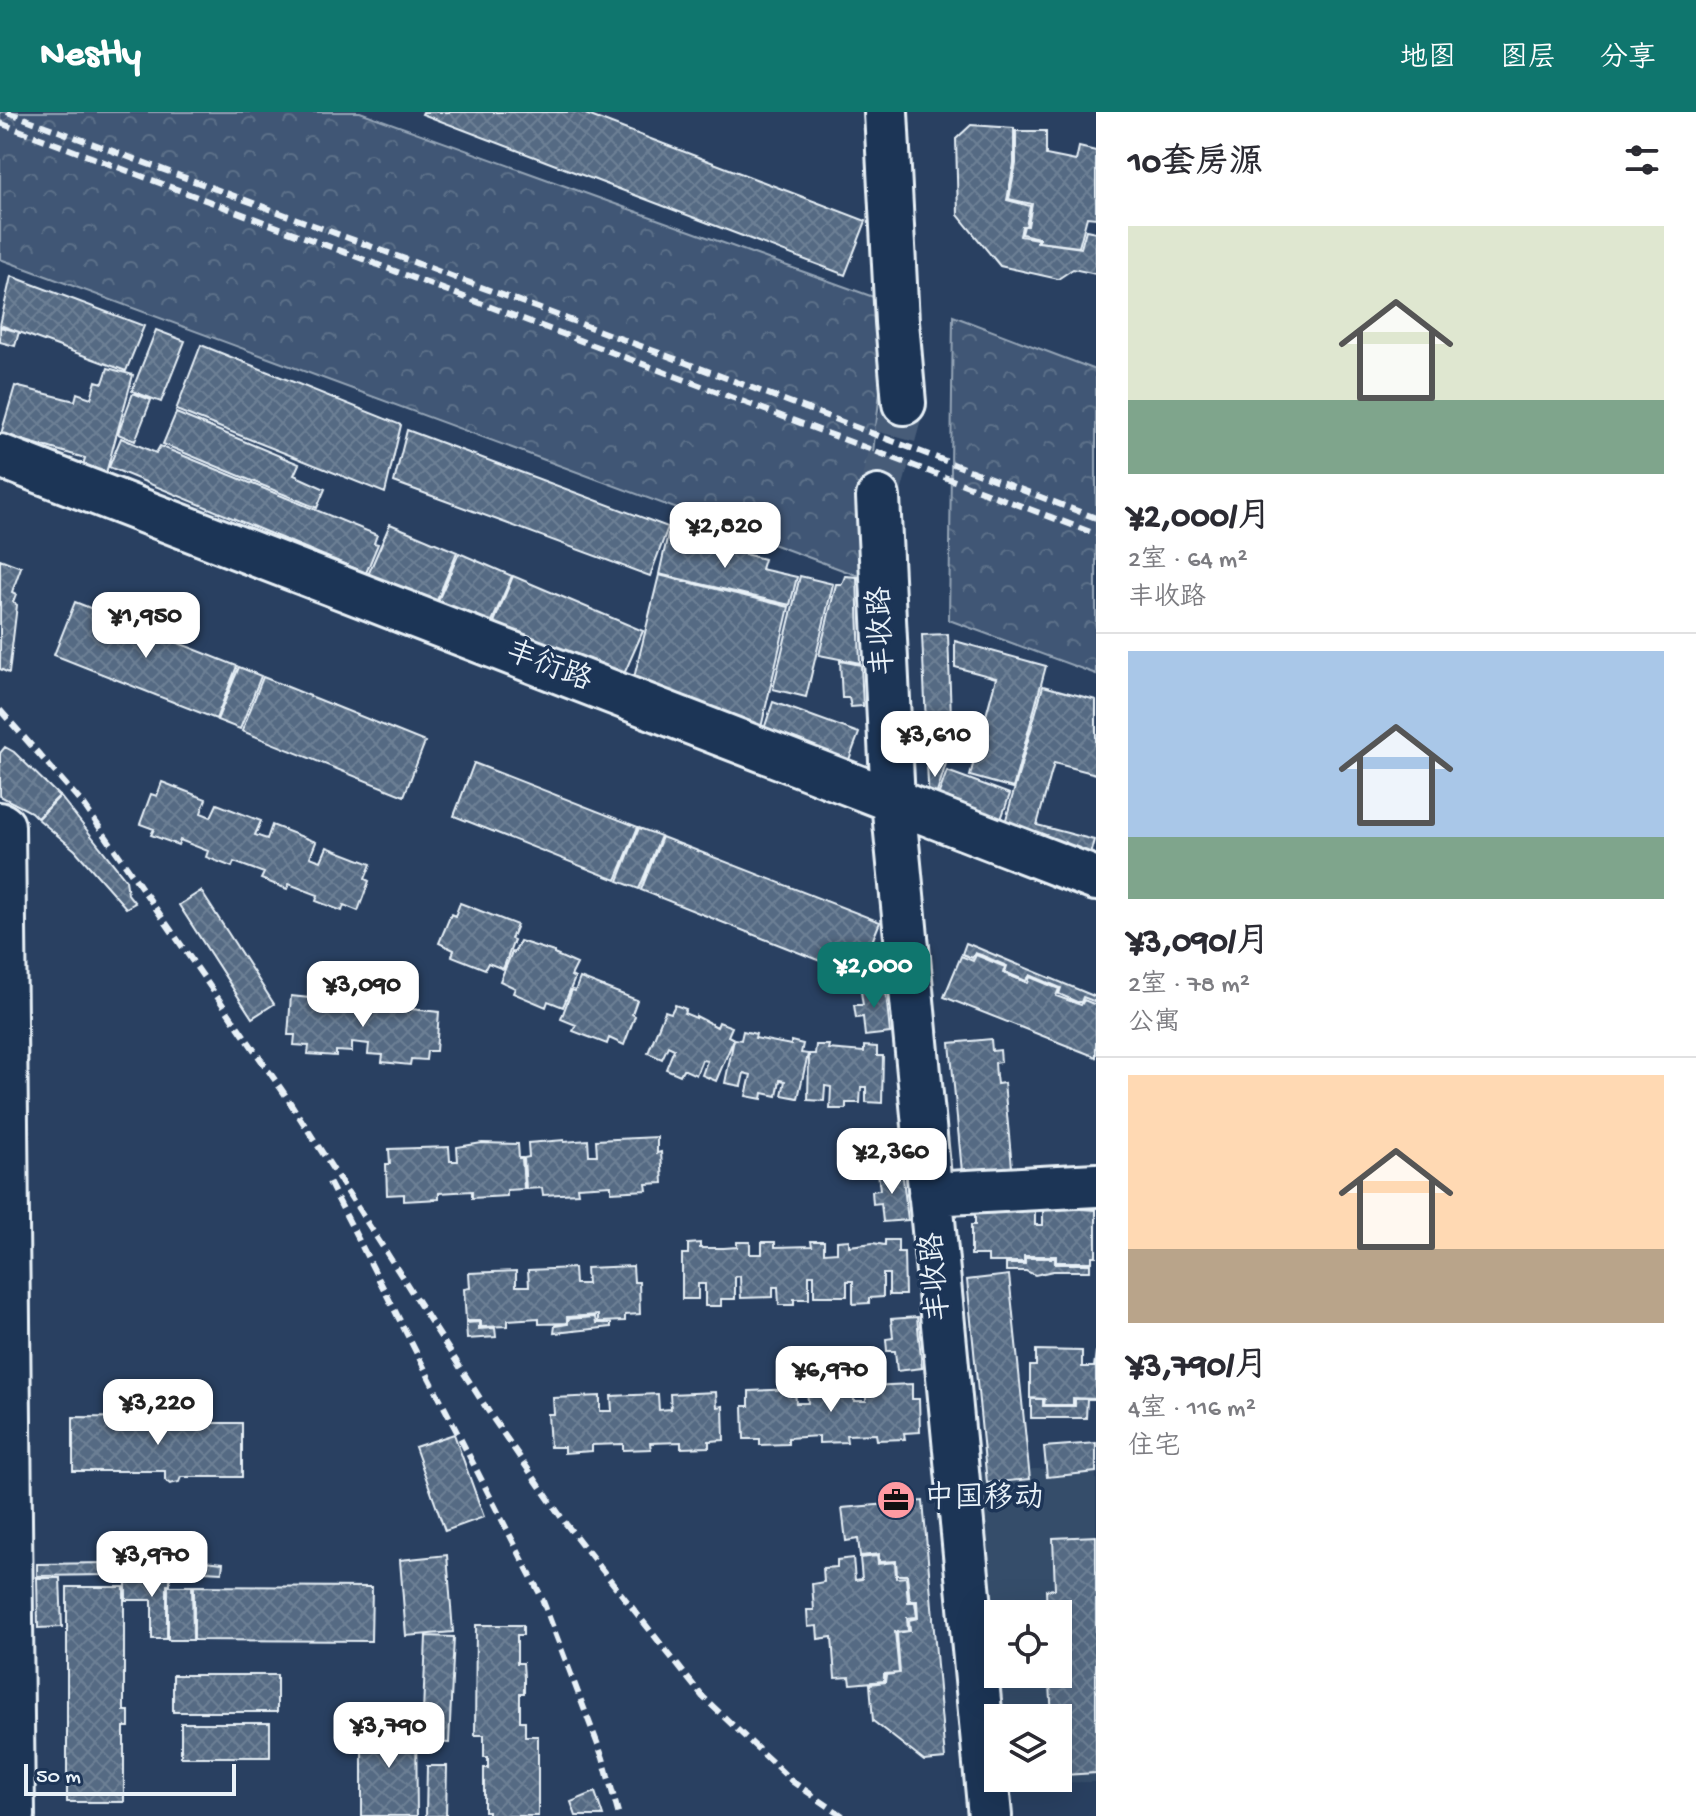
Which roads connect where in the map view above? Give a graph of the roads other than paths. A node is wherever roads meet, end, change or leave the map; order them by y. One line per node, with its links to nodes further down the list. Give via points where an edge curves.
1 (886, 112): 2 (street)
2 (904, 403)
3 (0, 456): 5 (street, 丰衍路)
4 (878, 497): 5 (street, 丰收路)
5 (893, 801): 7 (street, 丰衍路); 9 (street, 丰收路)
6 (0, 824): 10 (street)
7 (1096, 879)
8 (1096, 1185): 9 (street)
9 (930, 1194): 12 (street, 丰收路)
10 (5, 1402): 11 (street)
11 (13, 1816)
12 (990, 1816)

